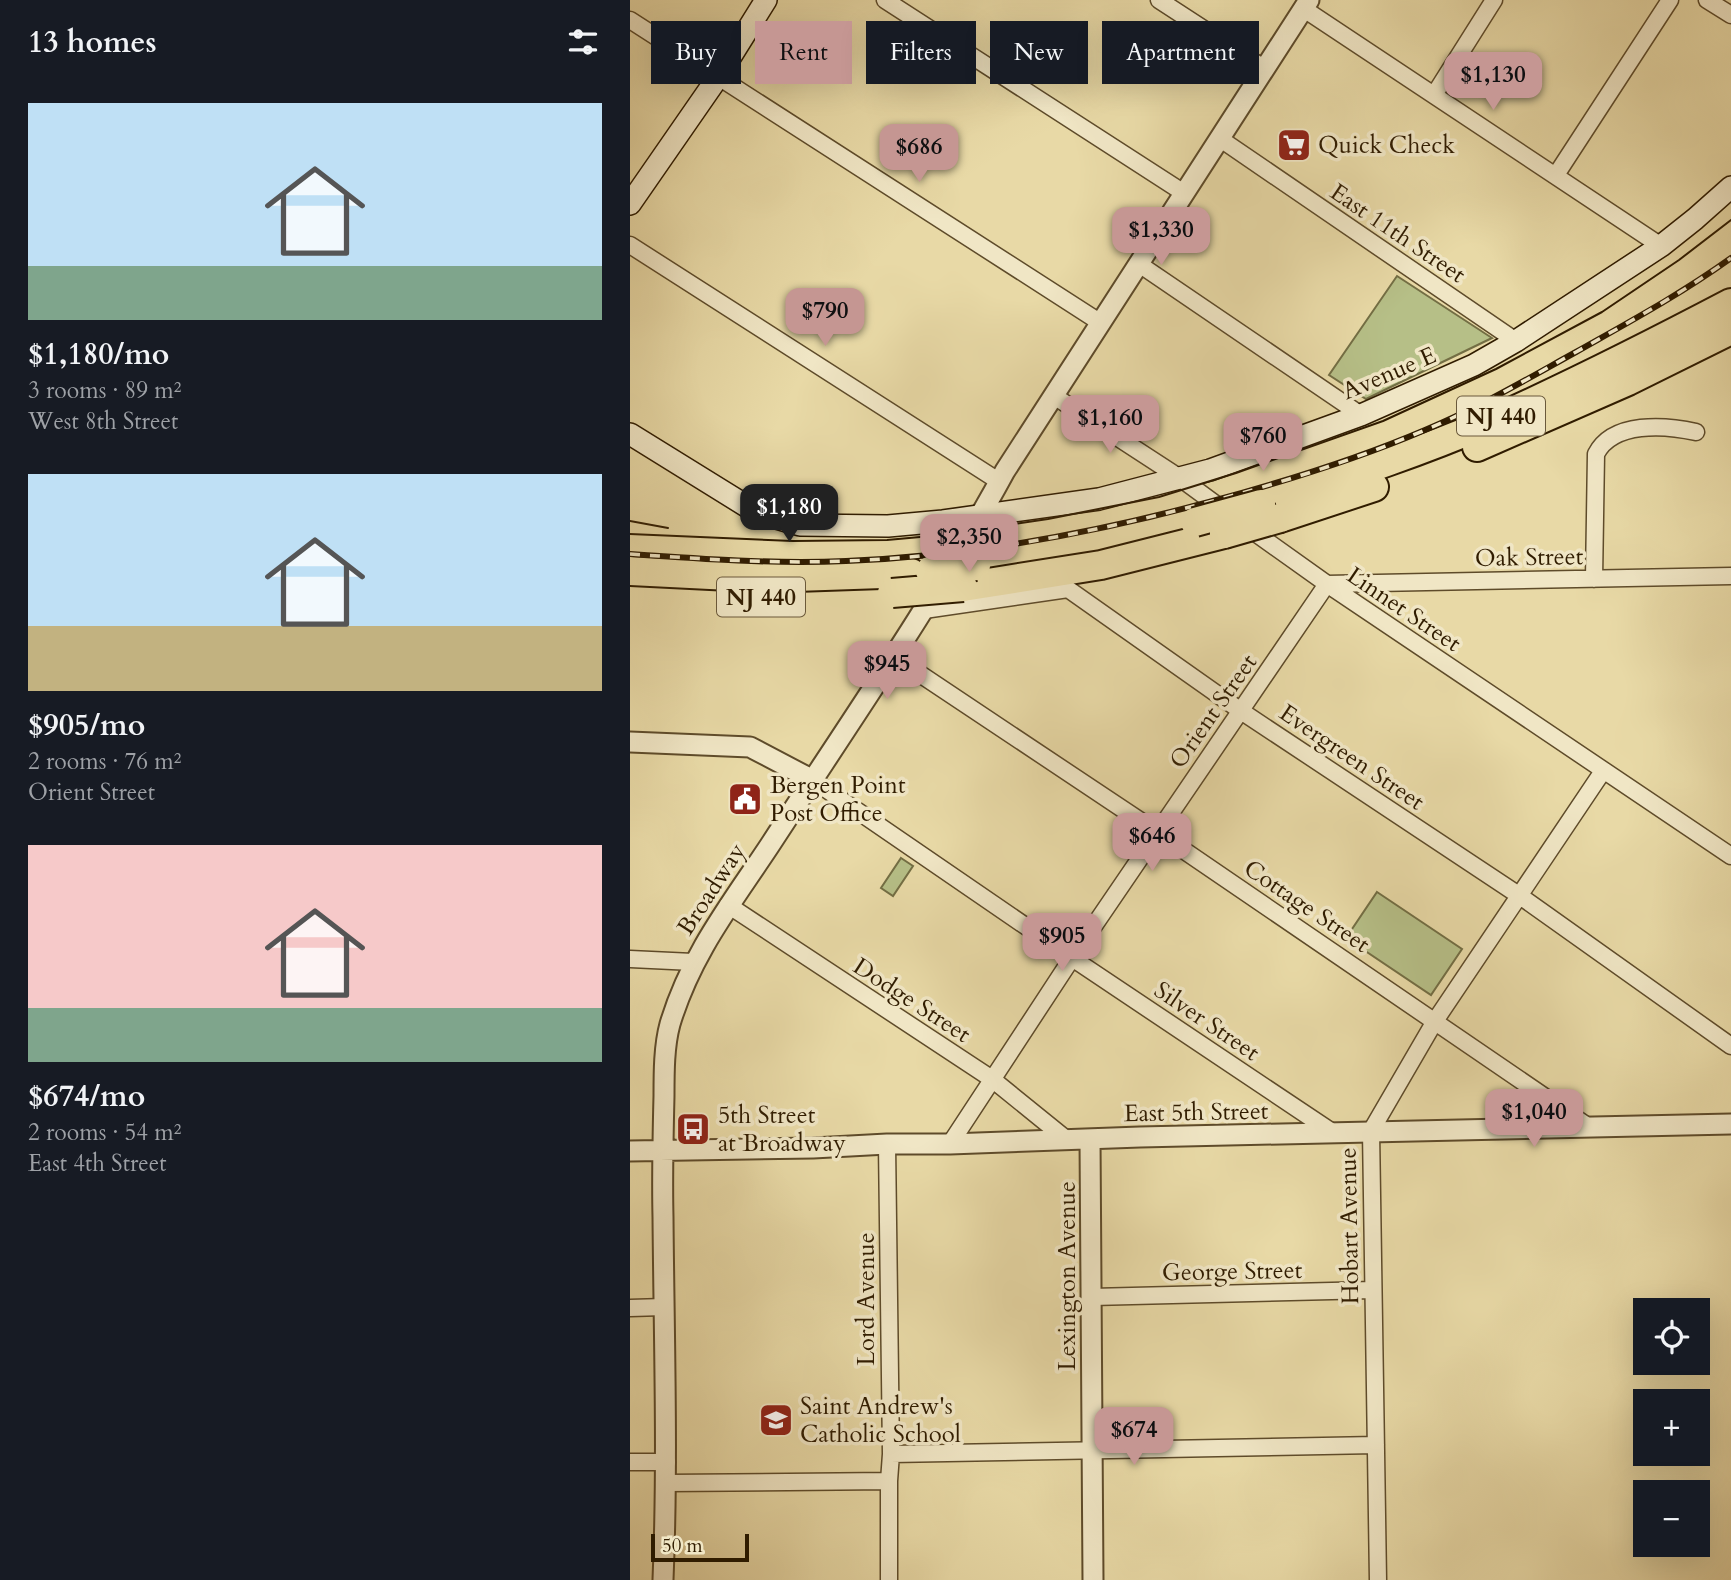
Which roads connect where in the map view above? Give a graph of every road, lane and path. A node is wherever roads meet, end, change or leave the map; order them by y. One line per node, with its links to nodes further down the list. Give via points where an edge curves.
1 (766, 0): 11 (main road)
2 (885, 0): 19 (street)
3 (1159, 0): 12 (street)
4 (1494, 0): 15 (street)
5 (1670, 0): 17 (street)
6 (1707, 0): 8 (street)
7 (1306, 4): 12 (street, Broadway); 15 (street)
8 (1731, 15)
9 (630, 20): 10 (street)
10 (651, 34)
11 (741, 40)
12 (1265, 69): 16 (street, Broadway)
13 (713, 84): 20 (main road)
14 (729, 84): 25 (street)
15 (1434, 95): 17 (street)
16 (1219, 138): 19 (street, Broadway); 27 (street, East 11th Street)
17 (1556, 175): 22 (street)
18 (1731, 187): 22 (main road, Avenue E)
19 (1184, 192): 23 (street, Broadway)
20 (630, 204)
21 (630, 245): 33 (street)
22 (1661, 246): 27 (main road, Avenue E)
23 (1139, 264): 25 (street, Broadway); 29 (street)
24 (1731, 303): 34 (highway, NJ 440, via 1604,369 1485,423)
25 (1101, 323): 28 (street, Broadway)
26 (1731, 330): 34 (highway, NJ 440, via 1585,401 1454,457 1363,491)
27 (1516, 341): 29 (main road, Avenue E, via 1474,365)
28 (1054, 396): 32 (street, Linnet Street); 33 (street, Broadway)
29 (1361, 415): 32 (main road, Avenue E)
30 (1696, 432): 39 (street, via 1652,427 1619,432 1602,443 1596,454)
31 (630, 434): 35 (main road, Avenue E, via 755,512 800,525 888,526)
32 (1180, 478): 35 (main road, Avenue E, via 1099,499); 40 (street, Linnet Street)
33 (1000, 482): 35 (street, Broadway)
34 (1270, 511): 37 (highway, NJ 440, bridge, via 1195,522); 37 (highway, NJ 440, bridge, via 1224,534 1101,565)
35 (981, 516): 42 (street, Broadway)
36 (630, 572): 37 (highway, NJ 440, bridge, via 767,578 911,573)
37 (969, 576): 41 (highway, NJ 440, bridge, via 892,593 761,597)
38 (1731, 576): 39 (street, Oak Street)
39 (1594, 579): 40 (street, Oak Street)
40 (1328, 584): 44 (street, Orient Street); 46 (street, Linnet Street)
41 (630, 590)
42 (924, 610): 43 (street, Broadway); 44 (street, Evergreen Street, via 1068,589)
43 (893, 656): 47 (street, Broadway); 48 (street, Cottage Street)
44 (1241, 711): 48 (street, Orient Street); 50 (street, Evergreen Street)
45 (630, 742): 47 (street, via 750,747)
46 (1604, 771): 49 (street, Linnet Street); 50 (street, Hobart Avenue)
47 (811, 779): 51 (street, Broadway); 52 (street, Silver Street)
48 (1157, 832): 52 (street, Orient Street); 55 (street, Cottage Street)
49 (1731, 856)
50 (1520, 896): 55 (street, Hobart Avenue); 56 (street, Evergreen Street)
51 (728, 905): 54 (street, Broadway); 57 (street, Dodge Street)
52 (1072, 958): 57 (street, Orient Street); 61 (street, Silver Street)
53 (630, 959): 54 (street)
54 (693, 962): 66 (street, Broadway, via 669,1026)
55 (1435, 1021): 59 (street, Cottage Street); 60 (street, Hobart Avenue)
56 (1731, 1046)
57 (992, 1079): 62 (street, Dodge Street); 65 (street, Orient Street)
58 (1731, 1124): 59 (street, East 5th Street)
59 (1589, 1127): 60 (street, East 5th Street)
60 (1371, 1131): 61 (street, East 5th Street); 68 (street, Hobart Avenue)
61 (1335, 1134): 63 (street, East 5th Street)
62 (1066, 1139): 63 (street, East 5th Street); 65 (street, East 5th Street)
63 (1090, 1139): 69 (street, Lexington Avenue)
64 (887, 1144): 65 (street, East 5th Street); 66 (street, East 5th Street); 74 (street, Lord Avenue)
65 (950, 1144)
66 (662, 1150): 67 (street, East 5th Street); 70 (street, Broadway)
67 (630, 1151)
68 (1373, 1290): 69 (street, George Street); 72 (street, Hobart Avenue)
69 (1092, 1297): 73 (street, Lexington Avenue)
70 (664, 1307): 71 (street); 76 (street, Broadway)
71 (630, 1308)
72 (1376, 1446): 73 (street); 82 (street, Hobart Avenue)
73 (1092, 1449): 74 (street); 81 (street, Lexington Avenue)
74 (891, 1454): 77 (street, Lord Avenue)
75 (630, 1462): 76 (street)
76 (667, 1462): 78 (street, Broadway)
77 (889, 1481): 78 (street); 80 (street, Lord Avenue)
78 (667, 1483): 79 (street, Broadway)
79 (663, 1580)
80 (889, 1580)
81 (1093, 1580)
82 (1378, 1580)

